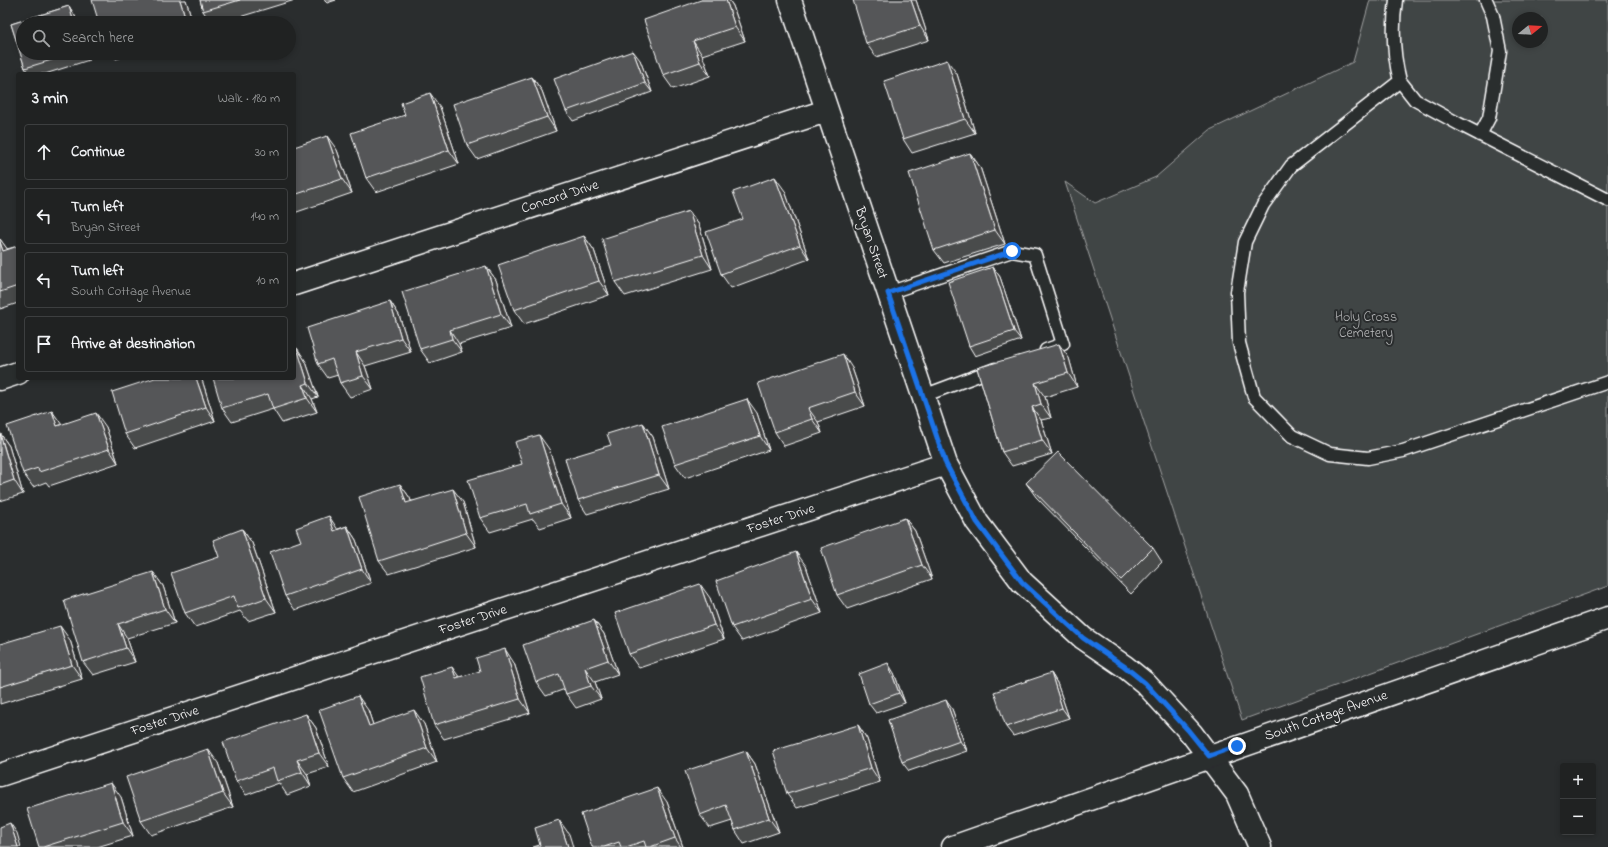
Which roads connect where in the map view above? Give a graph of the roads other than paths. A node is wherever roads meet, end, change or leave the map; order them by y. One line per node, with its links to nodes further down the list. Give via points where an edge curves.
1 (790, 0): 5 (street, Bryan Street)
2 (1396, 0): 4 (lane, via 1393,55)
3 (1486, 0): 6 (lane, via 1493,16 1500,51 1489,118)
4 (1400, 81): 6 (lane, via 1415,100); 14 (lane, via 1292,166 1263,205 1245,242 1237,292 1239,343 1254,397 1292,436 1330,454 1368,458 1403,451)
5 (826, 111): 8 (street, Concord Drive); 9 (street, Bryan Street)
6 (1480, 135): 7 (lane)
7 (1608, 200)
8 (296, 283)
9 (888, 293): 10 (lane, via 1012,251 1034,255 1063,344); 15 (street, Bryan Street)
10 (1033, 355)
11 (1003, 366): 15 (lane)
12 (16, 375): 13 (street)
13 (0, 379)
14 (1608, 382)
15 (922, 396): 16 (street, Bryan Street)
16 (946, 464): 18 (street, Bryan Street, via 977,522 1022,582 1083,638 1145,683); 19 (street, Foster Drive)
17 (1608, 618): 18 (street, South Cottage Avenue)
18 (1209, 756): 20 (street, South Cottage Avenue); 21 (street, Bryan Street, via 1237,794)
19 (0, 776)
20 (953, 847)
21 (1260, 847)

